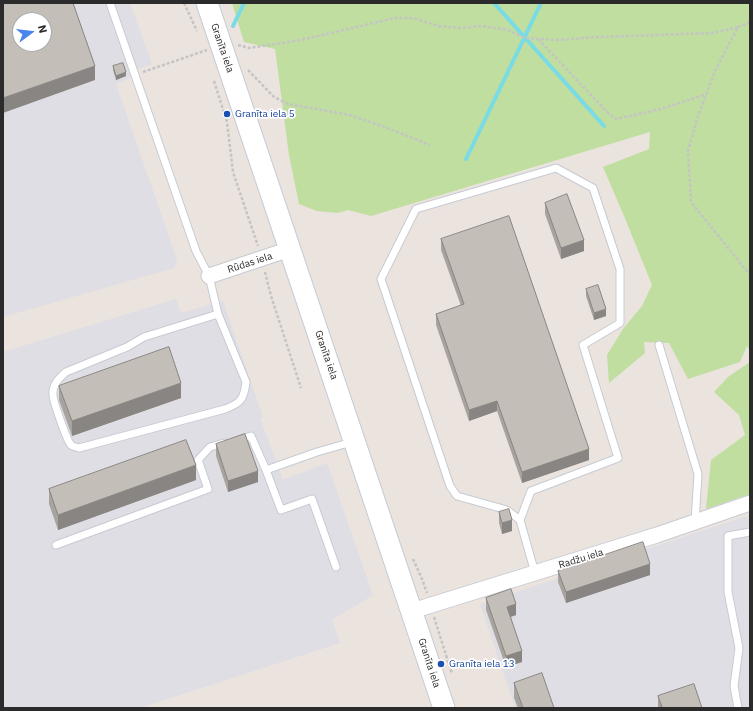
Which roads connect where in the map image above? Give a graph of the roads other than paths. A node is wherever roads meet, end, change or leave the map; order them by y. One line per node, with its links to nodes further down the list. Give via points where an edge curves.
1 (110, 3): 4 (lane, via 196,251)
2 (207, 3): 3 (main road, Granīta iela, via 212,51)
3 (290, 249): 4 (street, Rūdas iela); 7 (main road, Granīta iela)
4 (209, 276): 5 (lane)
5 (218, 314): 5 (lane, via 246,382 241,400 225,408 79,448 71,445 53,396 55,384 60,377 66,372 128,347 144,337)
6 (659, 345): 11 (lane, via 698,474)
7 (354, 441): 8 (lane); 16 (main road, Granīta iela)
8 (266, 470): 13 (lane, via 251,436 210,447 198,460 208,489); 14 (lane, via 281,510 312,499)
9 (750, 503): 11 (street, Radžu iela)
10 (520, 520): 10 (lane, via 507,510 457,496 450,486 381,279 416,209 556,168 593,188 620,269 620,323 582,345 618,458 531,491); 15 (lane)
11 (695, 522): 15 (street, Radžu iela)
12 (750, 532): 18 (lane, via 728,536 728,592 739,648 734,686)
13 (56, 545)
14 (336, 566)
15 (535, 573): 16 (street, Radžu iela)
16 (412, 611): 17 (main road, Granīta iela)
17 (444, 708)
18 (738, 708)

